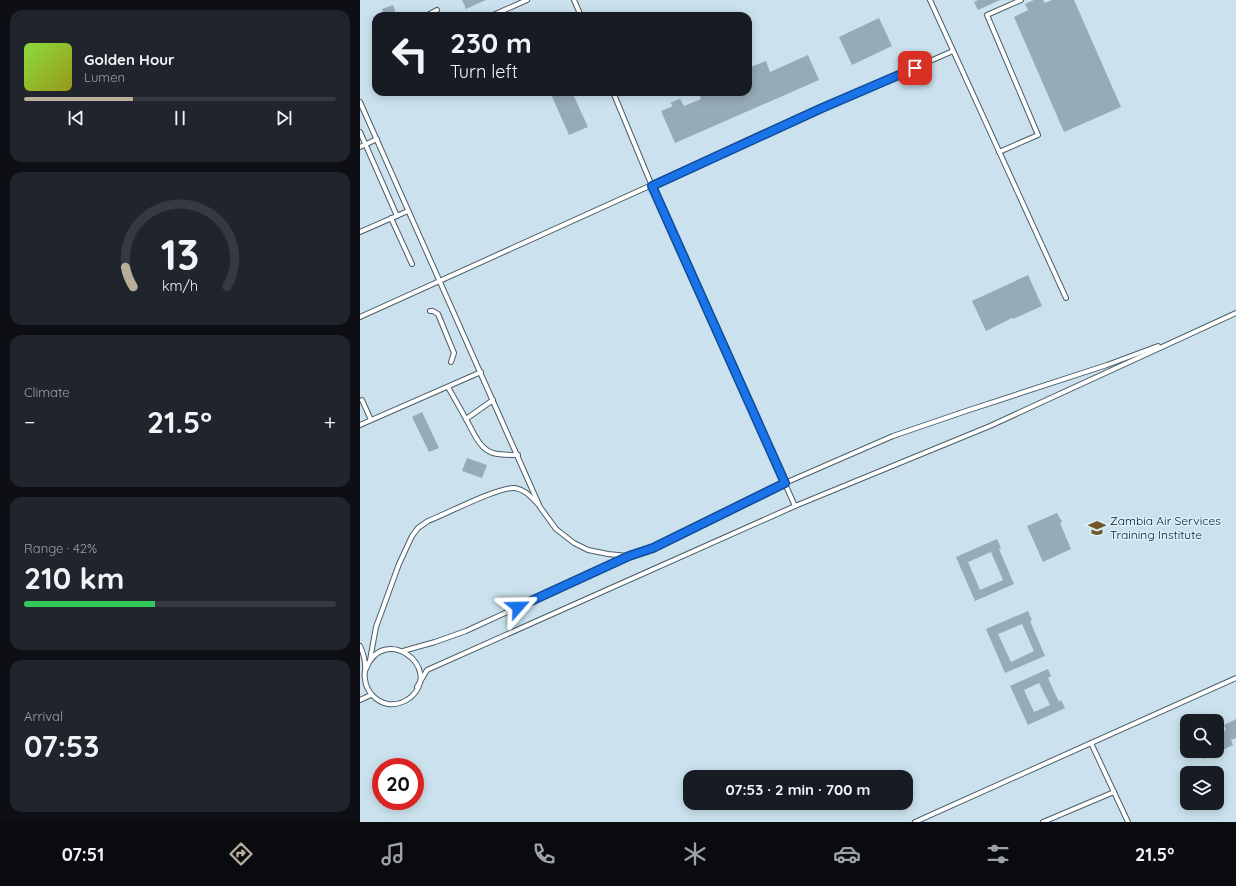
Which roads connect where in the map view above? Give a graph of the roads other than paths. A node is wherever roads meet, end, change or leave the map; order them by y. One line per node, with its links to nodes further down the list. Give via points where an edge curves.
1 (527, 0): 7 (lane)
2 (574, 0): 8 (lane)
3 (930, 0): 9 (lane)
4 (1022, 0): 16 (lane, via 986,16 1038,135)
5 (438, 10): 6 (lane)
6 (434, 12)
7 (500, 12)
8 (579, 12)
9 (953, 51): 16 (lane); 17 (lane)
10 (615, 96): 17 (lane)
11 (360, 102): 13 (lane)
12 (360, 132): 14 (lane)
13 (377, 139): 14 (lane); 18 (lane)
14 (365, 145): 15 (lane); 19 (lane)
15 (360, 147)
16 (999, 152): 24 (lane)
17 (652, 186): 23 (lane); 38 (lane)
18 (408, 211): 19 (lane); 23 (lane)
19 (397, 216): 20 (lane)
20 (391, 218): 21 (lane); 22 (lane)
21 (360, 232)
22 (412, 264)
23 (440, 281): 27 (lane); 30 (lane)
24 (1066, 298)
25 (430, 311): 29 (lane, via 438,314 454,353)
26 (1236, 313): 28 (lane)
27 (360, 317)
28 (1189, 335): 38 (lane, via 1107,365 892,436); 39 (lane, via 990,426)
29 (451, 362)
30 (481, 372): 31 (lane); 33 (lane)
31 (448, 387): 34 (lane); 35 (lane)
32 (362, 400): 35 (lane)
33 (493, 400): 34 (lane); 37 (lane)
34 (466, 419): 37 (lane, via 482,447 493,453)
35 (371, 420): 36 (lane)
36 (360, 425)
37 (518, 455): 40 (lane)
38 (785, 483): 39 (lane); 41 (lane, via 653,548)
39 (795, 506): 48 (lane, via 427,670)
40 (540, 507): 41 (lane, via 556,529 574,543 588,550); 44 (lane, via 528,493 515,488 497,491 428,521 418,528 397,571 376,627)
41 (629, 556): 43 (lane, via 466,631)
42 (360, 646): 45 (lane)
43 (403, 651): 44 (lane, via 385,650); 48 (lane, via 416,664 420,675)
44 (370, 660): 45 (lane)
45 (366, 669): 47 (lane)
46 (1236, 678): 51 (lane)
47 (362, 682): 49 (lane)
48 (418, 687): 49 (lane, via 410,697 400,703 387,704)
49 (371, 695): 50 (lane)
50 (360, 700)
51 (1092, 743): 52 (lane); 53 (lane)
52 (1114, 792): 54 (lane); 55 (lane)
53 (915, 822)
54 (1044, 822)
55 (1128, 822)

